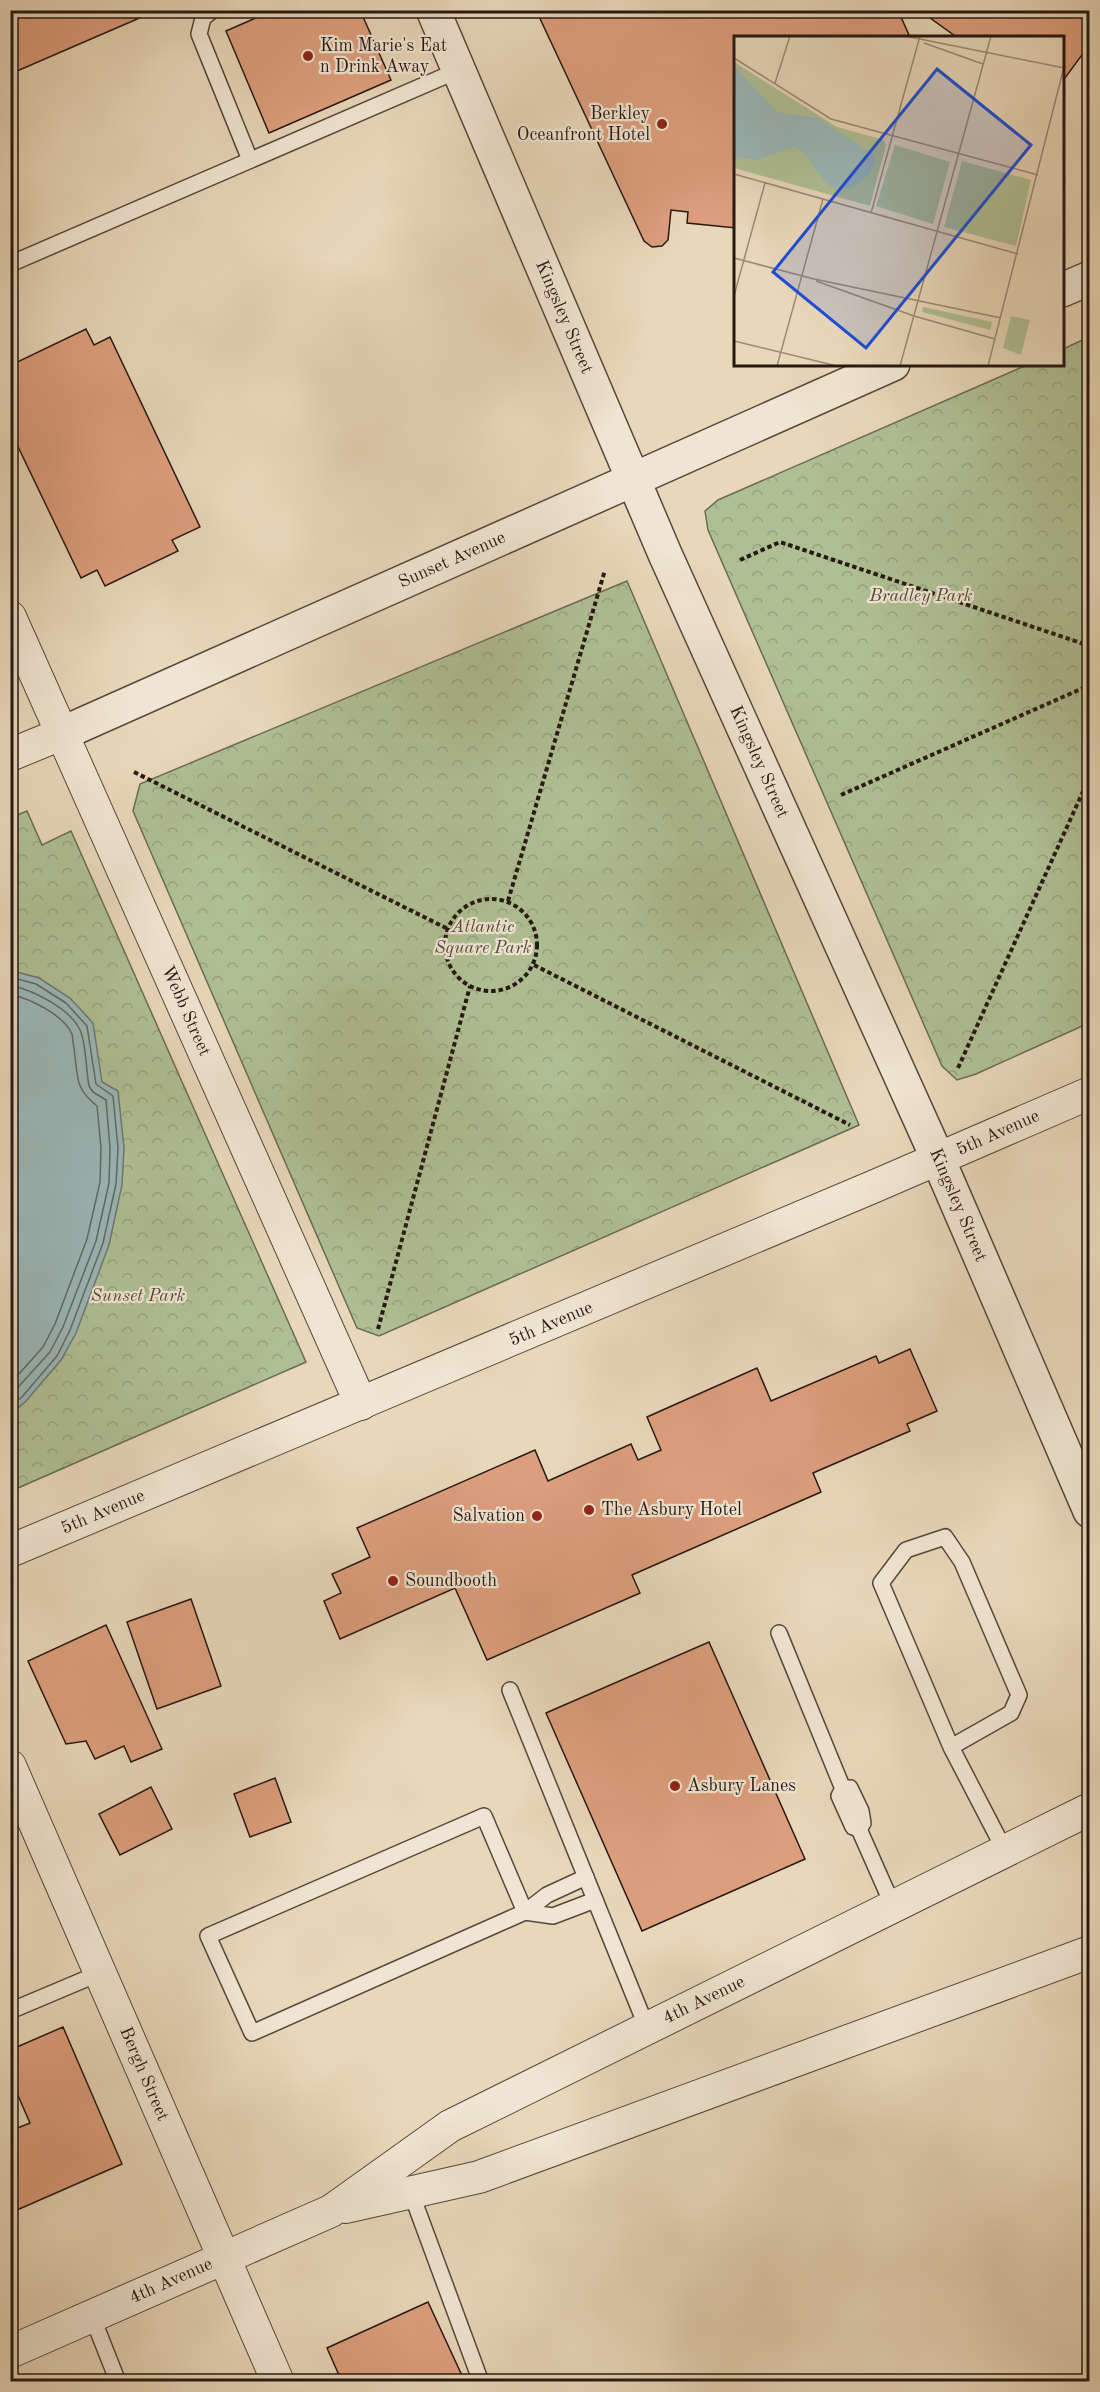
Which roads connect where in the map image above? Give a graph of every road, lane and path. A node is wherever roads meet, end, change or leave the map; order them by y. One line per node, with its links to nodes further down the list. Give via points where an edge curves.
1 (213, 10): 4 (lane, via 203,18 199,34)
2 (433, 10): 3 (street, Kingsley Street)
3 (459, 70): 4 (lane); 9 (street, Kingsley Street)
4 (250, 160): 5 (lane)
5 (10, 264)
6 (1089, 278): 7 (street)
7 (1064, 289)
8 (888, 366): 9 (street, Sunset Avenue)
9 (634, 479): 15 (street, Sunset Avenue); 27 (street, Kingsley Street)
10 (740, 560): 13 (path, via 780,542)
11 (604, 570): 20 (path)
12 (10, 617): 15 (street, Webb Street)
13 (1089, 646)
14 (1089, 685): 19 (path)
15 (61, 734): 16 (street, Sunset Avenue); 29 (street, Webb Street)
16 (10, 755)
17 (134, 772): 21 (path)
18 (1089, 776): 24 (path)
19 (841, 795)
20 (508, 901): 21 (path, via 476,900 463,908); 22 (path, via 532,921 537,943)
21 (448, 928): 23 (path, via 445,950 450,965 458,978)
22 (534, 965): 23 (path, via 513,986 500,991); 26 (path)
23 (471, 986): 28 (path)
24 (958, 1068)
25 (1089, 1093): 27 (street, 5th Avenue)
26 (850, 1125)
27 (938, 1159): 29 (street, 5th Avenue); 30 (street, Kingsley Street)
28 (378, 1329)
29 (361, 1404): 31 (street, 5th Avenue)
30 (1089, 1511)
31 (10, 1551)
32 (779, 1633): 40 (lane, via 843,1789 839,1796 845,1814 853,1827 859,1829)
33 (510, 1690): 38 (lane)
34 (951, 1747): 34 (lane, via 881,1583 906,1550 945,1537 962,1562 1019,1695 1011,1713); 37 (lane)
35 (10, 1766): 43 (street, Bergh Street)
36 (1089, 1809): 37 (street, 4th Avenue)
37 (1005, 1851): 40 (street, 4th Avenue)
38 (586, 1877): 39 (lane); 41 (lane, via 547,1895)
39 (596, 1900): 41 (lane, via 553,1916); 45 (lane)
40 (893, 1906): 45 (street, 4th Avenue)
41 (525, 1912): 41 (lane, via 252,2033 208,1936 484,1816)
42 (1089, 1952): 47 (street, 4th Avenue, via 479,2177)
43 (100, 1973): 44 (lane); 49 (street, Bergh Street)
44 (10, 2011)
45 (647, 2028): 46 (street, 4th Avenue, via 450,2126)
46 (398, 2163): 47 (lane); 48 (street, 4th Avenue)
47 (411, 2193): 48 (street, 4th Avenue); 54 (lane)
48 (331, 2211): 49 (street, 4th Avenue)
49 (224, 2258): 50 (street, 4th Avenue); 53 (street, Bergh Street)
50 (92, 2316): 51 (street, 4th Avenue); 52 (lane)
51 (10, 2352)
52 (118, 2382)
53 (278, 2382)
54 (481, 2382)

